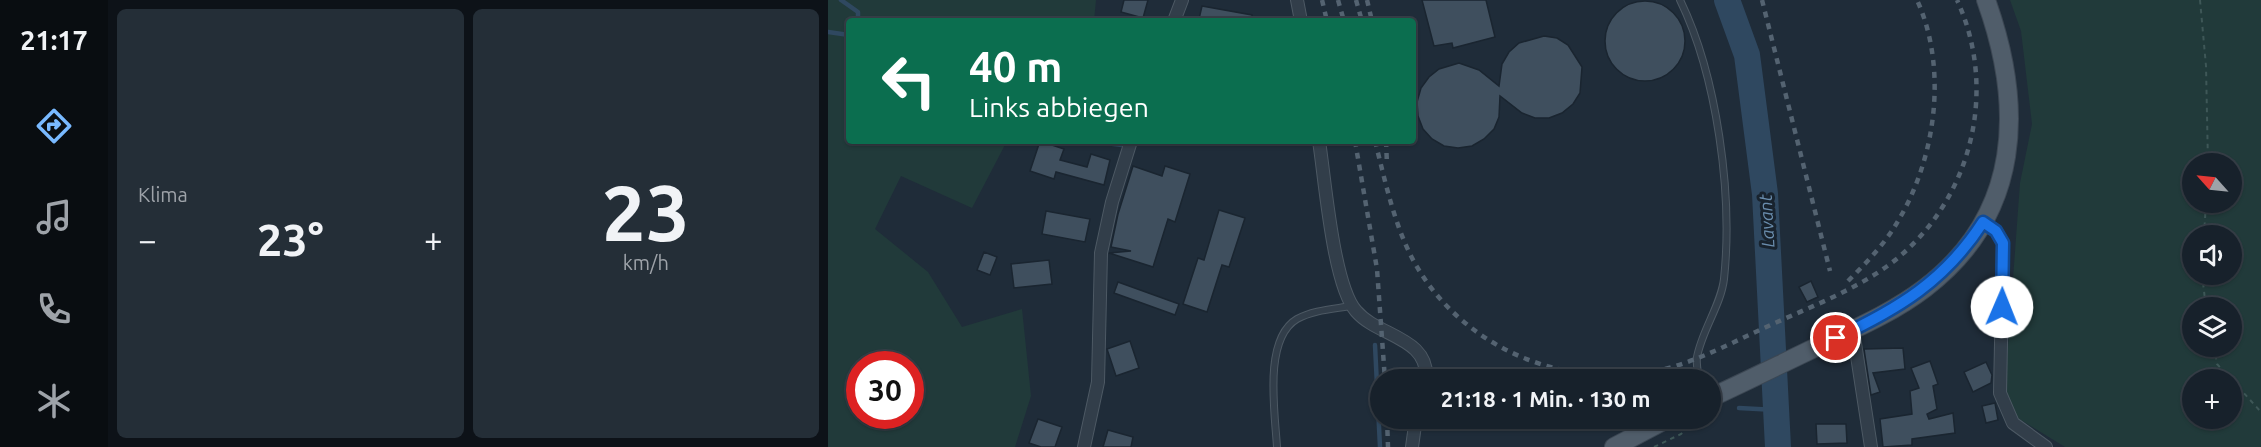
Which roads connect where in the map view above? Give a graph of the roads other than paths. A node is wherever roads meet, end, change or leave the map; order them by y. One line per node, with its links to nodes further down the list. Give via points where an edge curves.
1 (1182, 0): 5 (street)
2 (1297, 0): 6 (street)
3 (1680, 0): 13 (lane, via 1692,23 1719,129 1727,223 1724,281 1696,358)
4 (1986, 0): 9 (main road, via 2001,41 2011,121 2008,154)
5 (1175, 18)
6 (1300, 18)
7 (1130, 144): 17 (street, via 1101,253 1098,382)
8 (1319, 144): 10 (street, via 1342,283)
9 (1983, 222): 11 (main road, via 1951,265 1925,288); 22 (street, via 1996,231 2003,243 2000,393 2013,423)
10 (1351, 306): 12 (street, via 1369,323 1418,349); 18 (lane, via 1314,312 1297,319 1282,332 1274,370)
11 (1853, 330): 14 (main road); 21 (street)
12 (1426, 369)
13 (1698, 369)
14 (1721, 392)
15 (1414, 429): 19 (street)
16 (1648, 429): 20 (main road)
17 (1084, 447)
18 (1276, 447)
19 (1412, 447)
20 (1614, 447)
21 (1871, 447)
22 (2046, 447)

